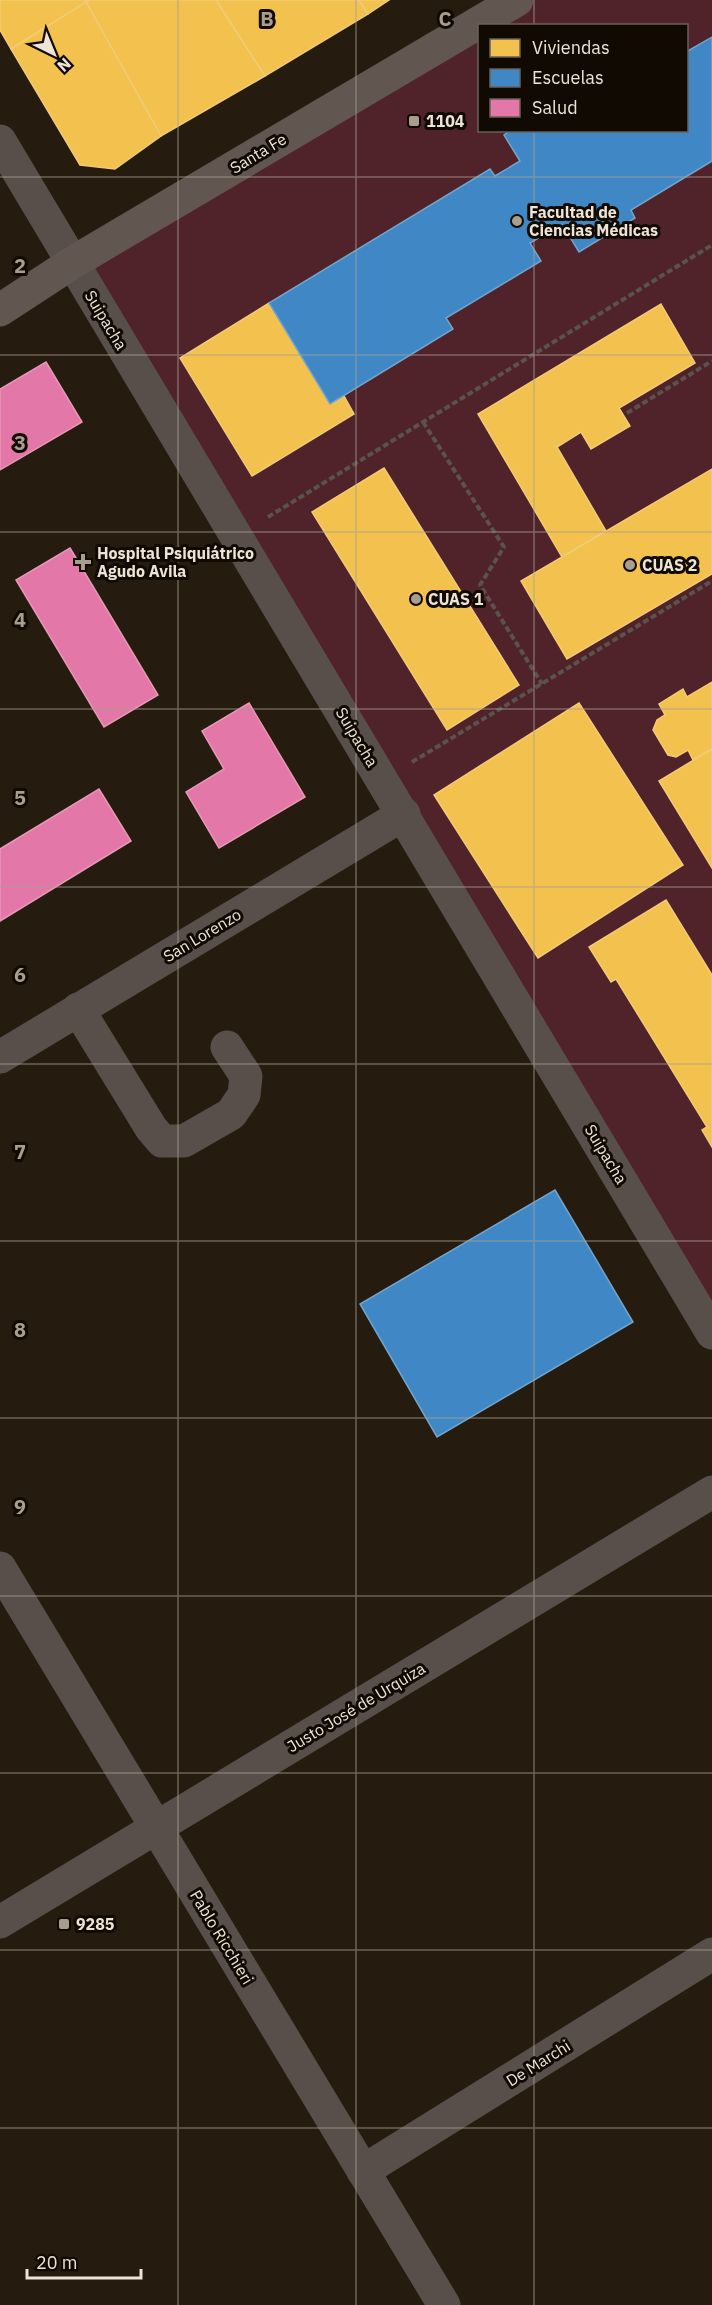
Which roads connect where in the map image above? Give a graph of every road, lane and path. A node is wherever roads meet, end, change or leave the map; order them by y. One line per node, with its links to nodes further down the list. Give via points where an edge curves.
1 (517, 0): 4 (main road, Santa Fe)
2 (0, 141): 4 (street, Suipacha)
3 (712, 245): 8 (path)
4 (72, 263): 5 (main road, Santa Fe); 9 (street, Suipacha)
5 (0, 310)
6 (712, 362): 7 (path)
7 (627, 412)
8 (423, 422): 9 (path); 11 (path, via 504,547 480,585)
9 (236, 536): 12 (street, Suipacha)
10 (712, 581): 11 (path)
11 (542, 684): 12 (path)
12 (383, 780): 13 (street, Suipacha)
13 (404, 814): 14 (street, San Lorenzo); 17 (street, Suipacha)
14 (78, 1009): 15 (street, via 162,1140 184,1141 231,1114 244,1095 246,1076); 16 (street, San Lorenzo)
15 (227, 1047)
16 (0, 1057)
17 (712, 1333)
18 (712, 1492): 20 (street, Justo José de Urquiza)
19 (0, 1568): 20 (street, Pablo Ricchieri)
20 (156, 1828): 21 (street, Justo José de Urquiza); 23 (street, Pablo Ricchieri)
21 (0, 1922)
22 (712, 1954): 23 (street, De Marchi)
23 (363, 2171): 24 (street, Pablo Ricchieri)
24 (444, 2305)

